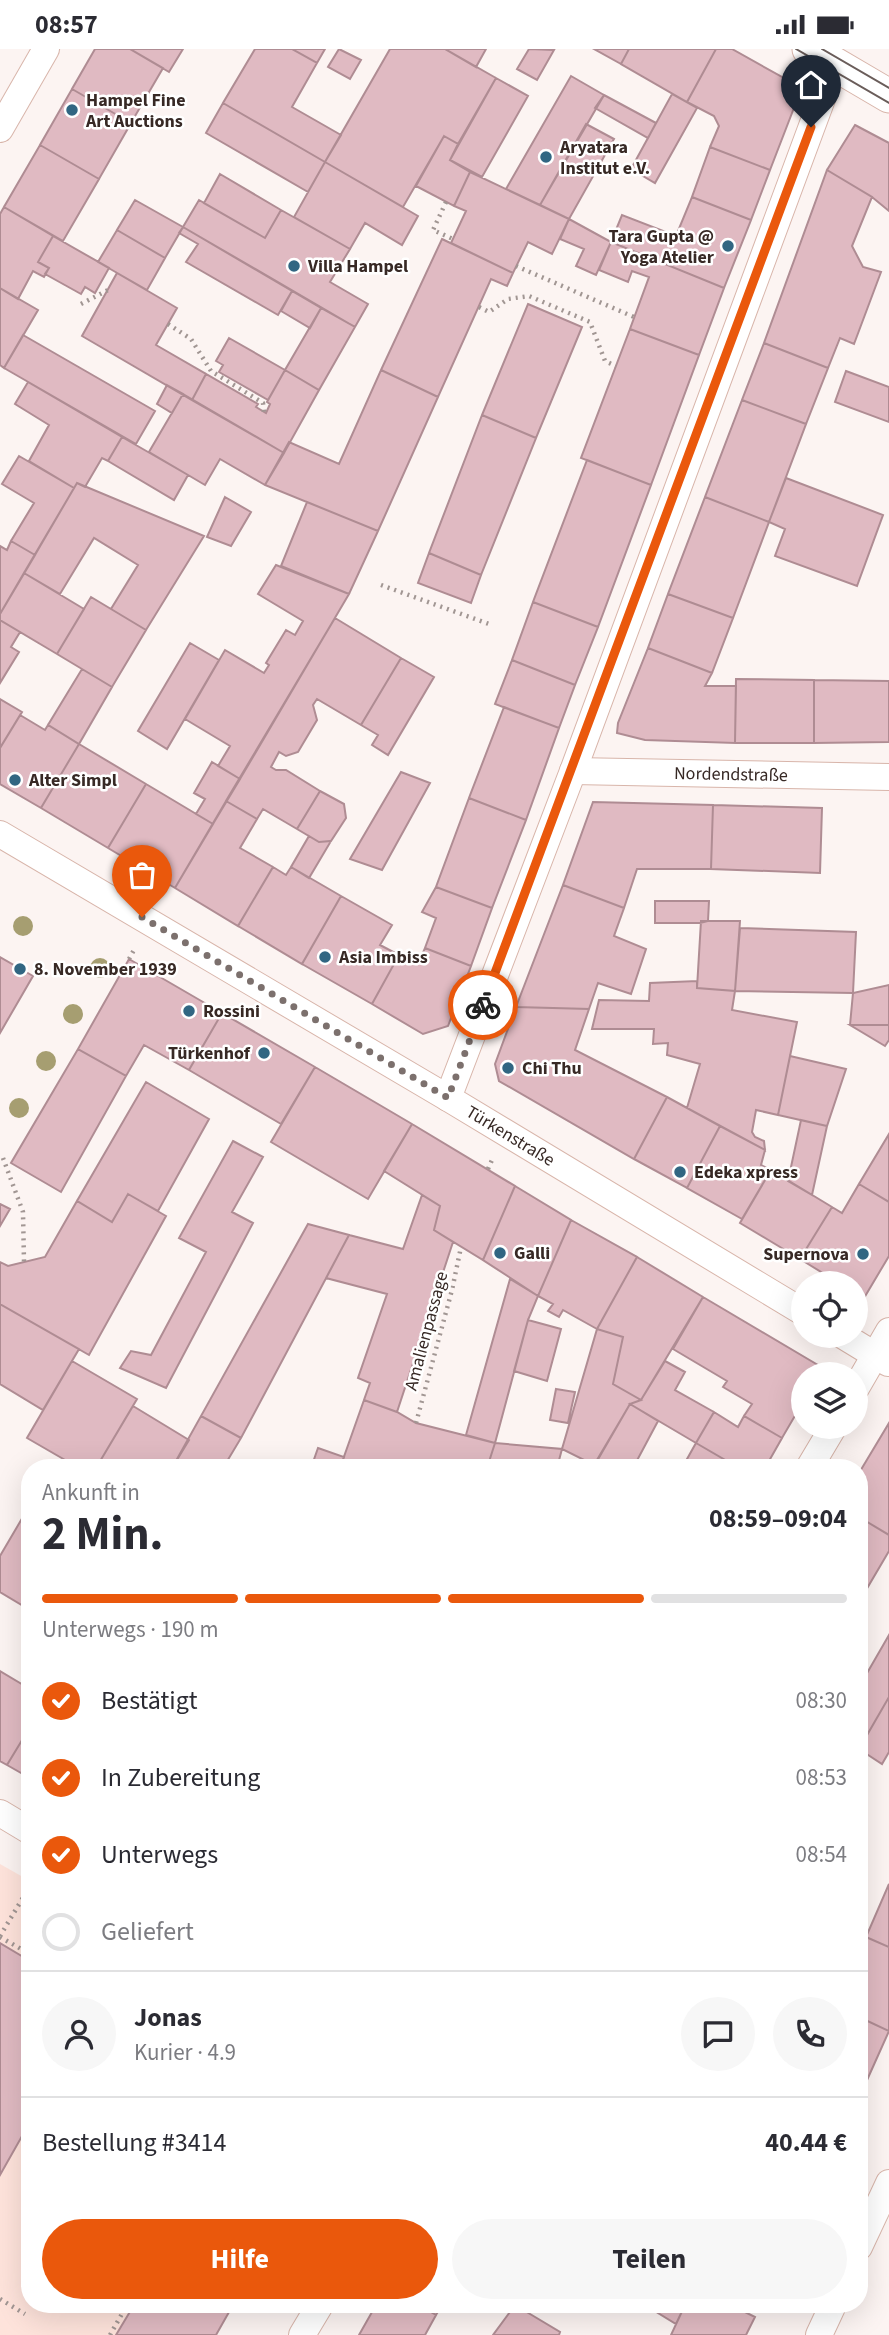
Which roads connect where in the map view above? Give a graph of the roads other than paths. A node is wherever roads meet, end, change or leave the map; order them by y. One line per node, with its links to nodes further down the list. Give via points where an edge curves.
1 (46, 49): 4 (street)
2 (822, 57): 3 (street); 5 (street)
3 (889, 96)
4 (0, 129)
5 (573, 771): 6 (street, Nordendstraße); 8 (street)
6 (889, 777)
7 (0, 834): 8 (street, Türkenstraße)
8 (448, 1098): 9 (street, Türkenstraße)
9 (791, 1305)
10 (889, 1331): 12 (street)
11 (864, 1348): 12 (street)
12 (882, 1359): 13 (street)
13 (868, 1375)
14 (826, 1439): 15 (street)
15 (814, 1459)
16 (0, 1813): 17 (street)
17 (21, 1826)
18 (889, 2183): 19 (street)
19 (868, 2228)
20 (315, 2313): 22 (street)
21 (829, 2313): 23 (street)
22 (302, 2335)
23 (819, 2335)

